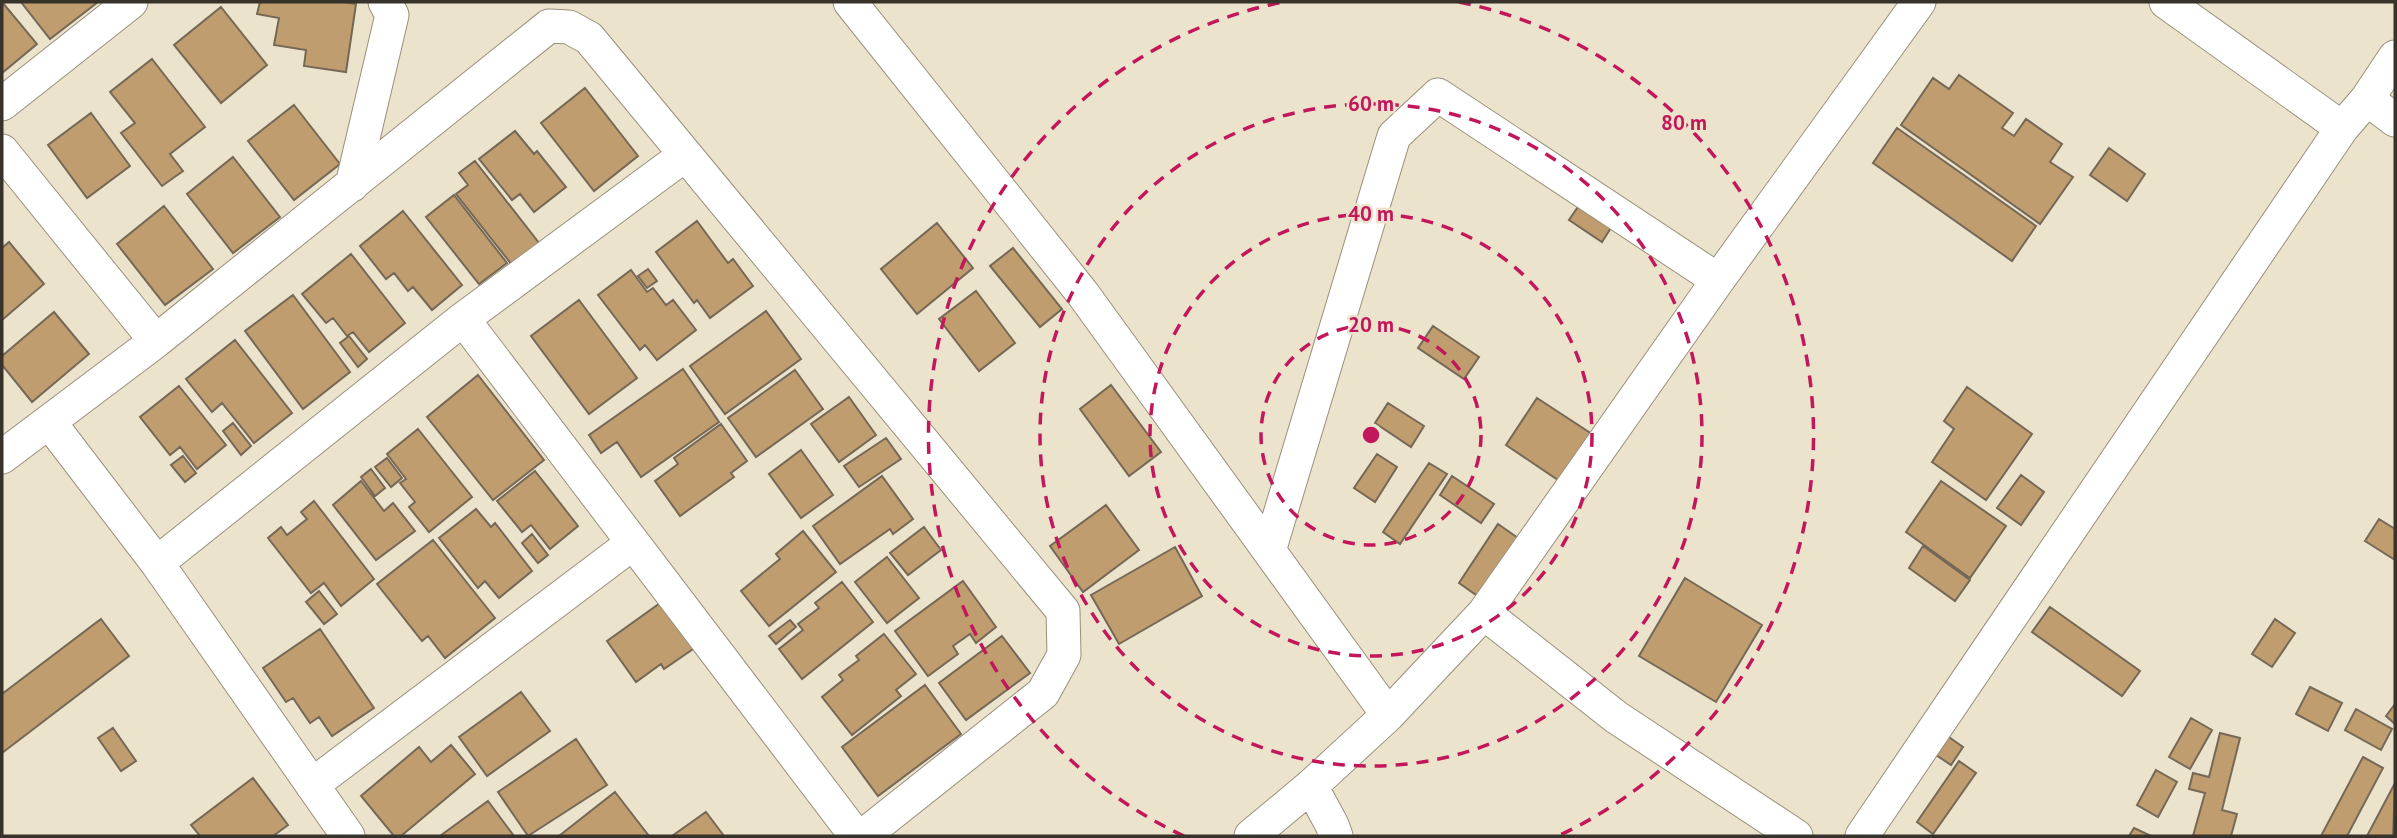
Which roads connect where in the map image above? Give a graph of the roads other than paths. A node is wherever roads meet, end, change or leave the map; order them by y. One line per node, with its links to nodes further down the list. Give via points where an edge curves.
1 (131, 2): 8 (street)
2 (385, 2): 13 (street, via 393,15)
3 (850, 2): 20 (street, via 1083,294)
4 (1919, 2): 14 (street)
5 (2166, 2): 10 (street)
6 (2395, 57): 7 (street)
7 (2367, 99): 9 (street); 10 (street)
8 (2, 104)
9 (2395, 120)
10 (2342, 128): 32 (street)
11 (2, 151): 16 (street)
12 (685, 155): 13 (street, via 589,38 569,27 549,26); 15 (street); 28 (street, via 1063,611 1064,655 1043,693)
13 (352, 185): 16 (street)
14 (1718, 280): 20 (street, via 1438,95 1394,136); 22 (street)
15 (463, 319): 19 (street); 21 (street)
16 (156, 341): 17 (street)
17 (50, 423): 18 (street); 21 (street)
18 (2, 457)
19 (633, 543): 24 (street); 27 (street)
20 (1269, 551): 23 (street)
21 (157, 562): 24 (street)
22 (1484, 613): 23 (street); 31 (street, via 1616,717)
23 (1388, 715): 25 (street)
24 (312, 785): 26 (street)
25 (1311, 786): 29 (street); 30 (street)
26 (348, 836)
27 (856, 836)
28 (863, 836)
29 (1251, 836)
30 (1335, 836)
31 (1796, 836)
32 (1862, 836)

